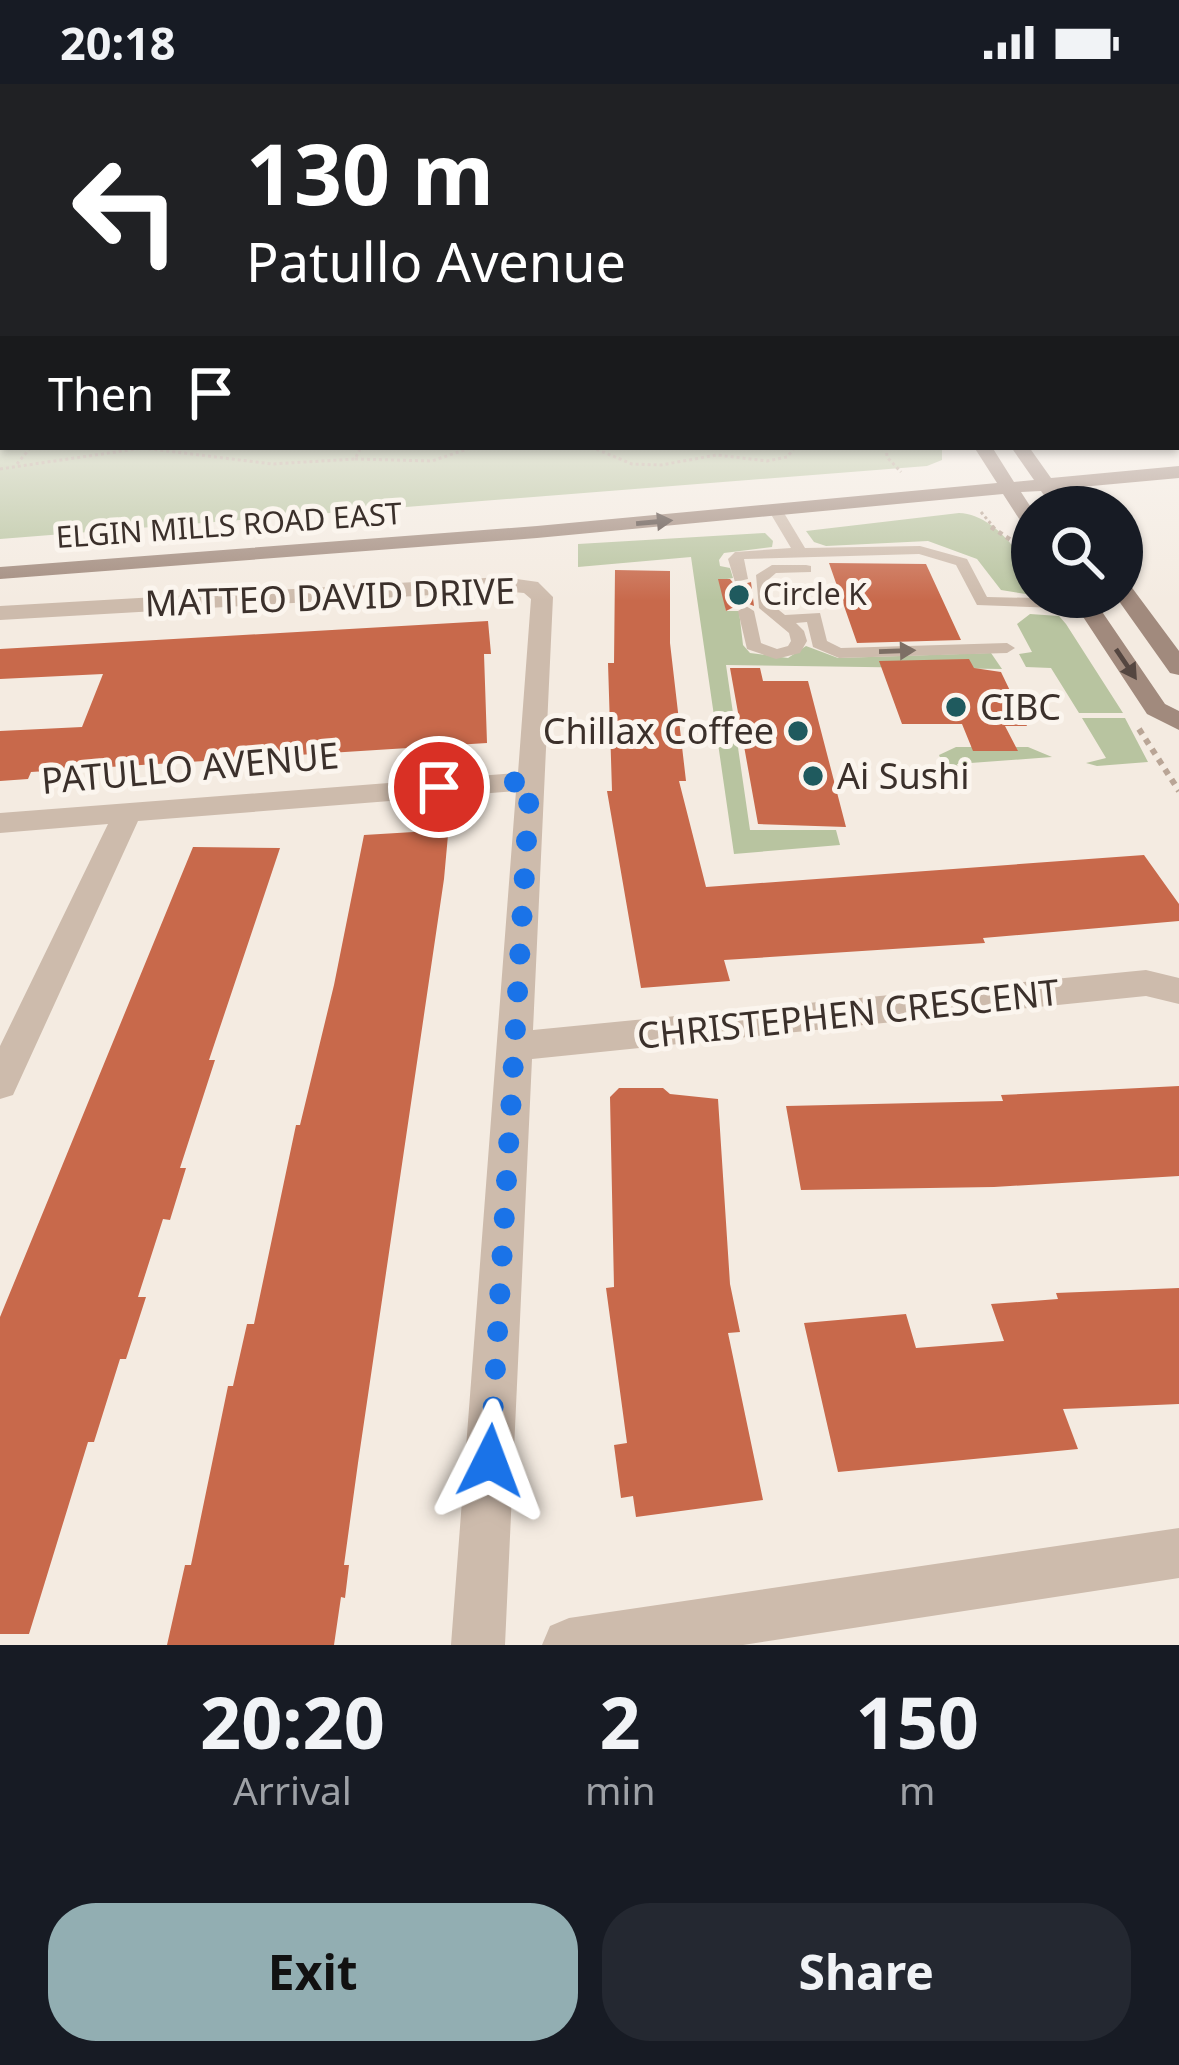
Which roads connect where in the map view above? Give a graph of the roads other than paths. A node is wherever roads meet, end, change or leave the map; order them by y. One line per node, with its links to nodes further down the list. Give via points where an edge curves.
1 (988, 455): 6 (main road)
2 (1026, 455): 4 (main road)
3 (1179, 455): 4 (main road, ELGIN MILLS ROAD EAST)
4 (1036, 468): 6 (main road, ELGIN MILLS ROAD EAST); 7 (main road)
5 (1179, 472): 7 (main road, ELGIN MILLS ROAD EAST)
6 (1005, 480): 7 (main road, ELGIN MILLS ROAD EAST); 8 (main road); 9 (main road, ELGIN MILLS ROAD EAST); 10 (main road, ELGIN MILLS ROAD EAST)
7 (1048, 486)
8 (1011, 490)
9 (776, 511): 11 (lane); 12 (main road, ELGIN MILLS ROAD EAST, one-way to 9)
10 (0, 552)
11 (803, 560): 13 (lane, via 740,555); 14 (lane, via 920,550 962,562 982,602); 19 (lane, via 763,572 767,608)
12 (0, 573)
13 (740, 579)
14 (1011, 601)
15 (746, 611): 19 (lane, via 760,652 794,649 796,631)
16 (0, 613): 23 (street, MATTEO DAVID DRIVE, via 530,587 543,603)
17 (1095, 618): 22 (main road, one-way to 22, via 1156,709)
18 (1142, 618): 21 (main road)
19 (781, 620): 20 (lane, one-way to 20, via 814,616 819,644 839,652)
20 (1006, 648)
21 (1179, 668)
22 (1179, 722)
23 (530, 781): 24 (street, PATULLO AVENUE); 27 (street, MATTEO DAVID DRIVE)
24 (127, 814): 25 (street, PATULLO AVENUE); 28 (street)
25 (0, 823)
26 (1179, 991): 27 (street, CHRISTEPHEN CRESCENT, via 1146,983)
27 (516, 1046): 30 (street, MATTEO DAVID DRIVE)
28 (0, 1084)
29 (1179, 1553): 31 (street)
30 (478, 1645)
31 (569, 1645)

